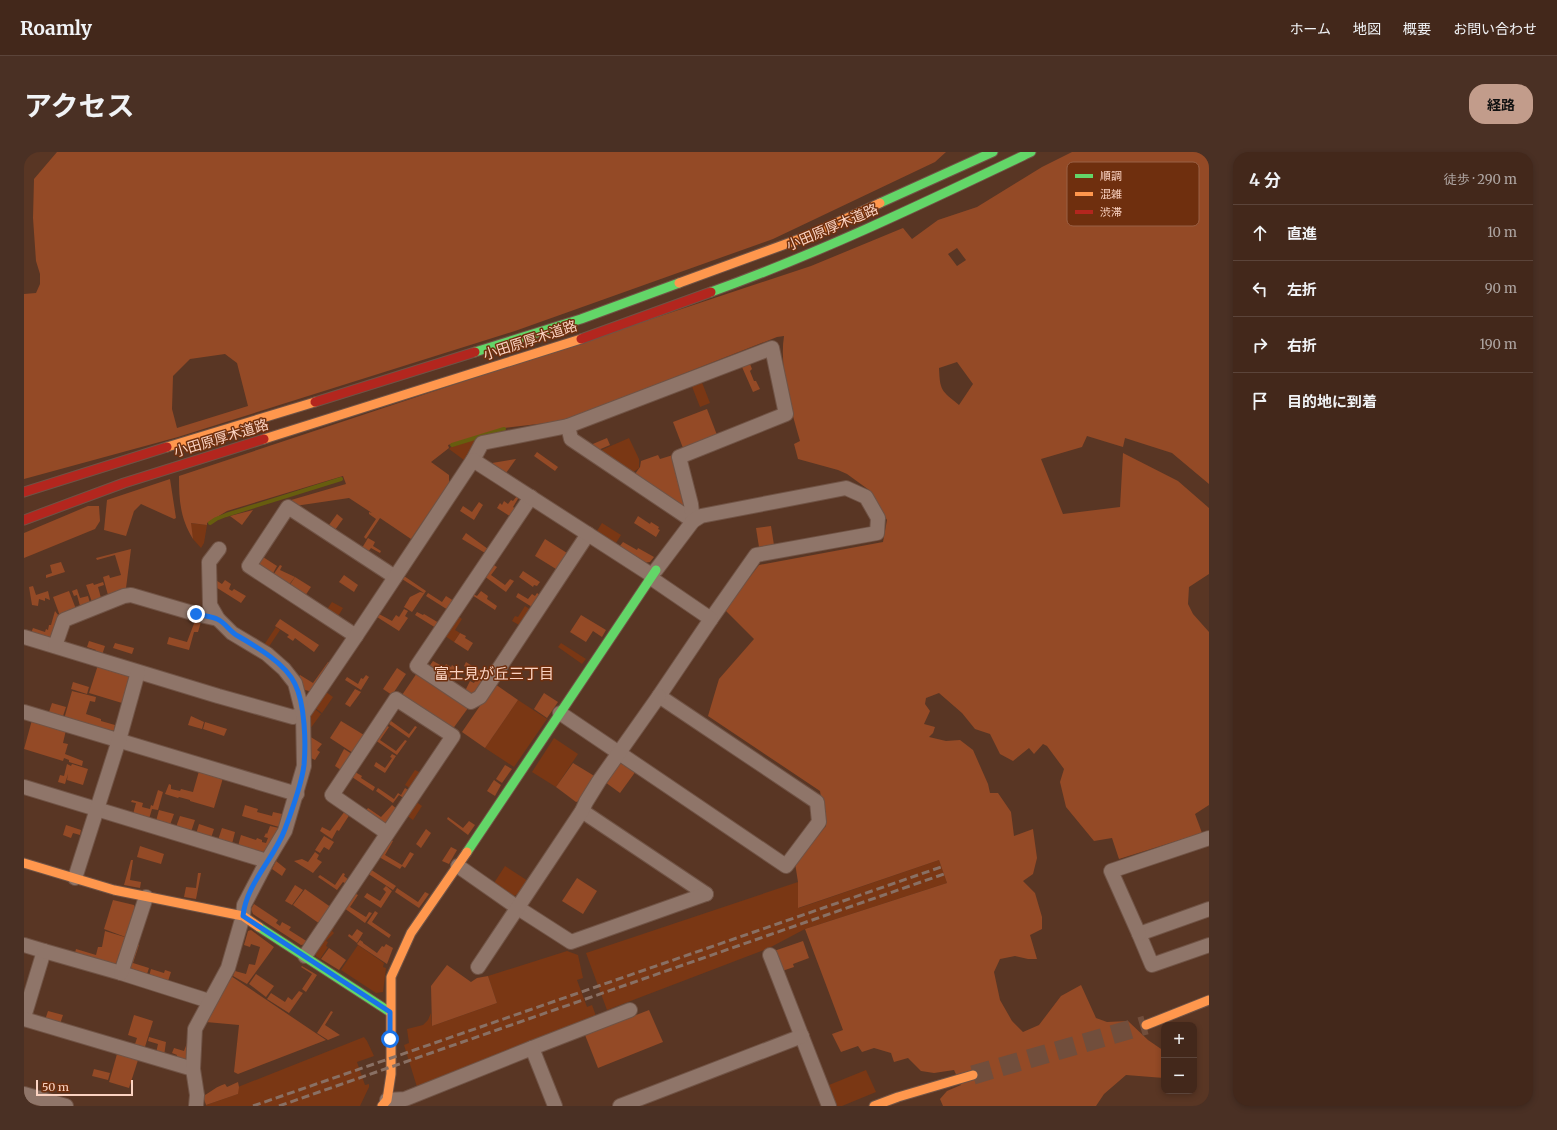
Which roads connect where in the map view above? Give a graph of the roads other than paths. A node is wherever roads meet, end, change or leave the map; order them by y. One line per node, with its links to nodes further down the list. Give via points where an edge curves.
1 (992, 152): 5 (main road, 小田原厚木道路, via 805,237 581,319)
2 (1031, 152): 7 (main road, 小田原厚木道路, via 913,208 750,278 567,344 124,483)
3 (568, 426): 4 (street, via 482,443); 8 (street, via 571,439); 8 (street, via 772,348 786,414 679,457)
4 (473, 460): 6 (street); 12 (street)
5 (24, 492)
6 (531, 498): 9 (street); 9 (street, via 417,666 471,702 480,697)
7 (24, 520)
8 (693, 521): 11 (street); 14 (street, via 702,516 846,488 866,497 878,518 877,533 756,555)
9 (588, 534): 11 (street)
10 (219, 549): 13 (street, via 209,562 210,605)
11 (653, 575): 14 (street); 21 (main road)
12 (395, 577): 15 (street); 15 (street, via 288,507 249,566)
13 (218, 619): 17 (street, via 131,595 124,596 64,620); 22 (street, via 232,633 268,654 284,669 295,683)
14 (711, 619): 19 (street)
15 (356, 636): 22 (street)
16 (24, 637): 17 (street)
17 (56, 646): 18 (street)
18 (138, 672): 22 (street, via 293,717); 23 (street)
19 (659, 696): 24 (street); 24 (street, via 816,802 819,822 786,866)
20 (24, 712): 23 (street)
21 (560, 713): 24 (street); 33 (main road)
22 (303, 714): 26 (street, via 304,766)
23 (119, 740): 26 (street); 27 (street)
24 (620, 753): 28 (street)
25 (24, 787): 27 (street)
26 (296, 794): 31 (street, via 285,831)
27 (97, 809): 31 (street); 34 (street)
28 (582, 811): 36 (street); 36 (street, via 706,894 571,942)
29 (387, 833): 29 (street, via 332,795 396,699 453,736); 44 (street)
30 (1209, 838): 39 (street, via 1111,871)
31 (267, 861): 38 (street, via 244,905)
32 (24, 863): 34 (main road)
33 (458, 866): 36 (street); 50 (main road, via 411,933 399,957 391,977)
34 (75, 878): 35 (main road)
35 (146, 897): 38 (main road); 46 (street)
36 (518, 908): 45 (street)
37 (1209, 909): 39 (street)
38 (243, 916): 44 (main road); 47 (street, via 228,968)
39 (1139, 934): 41 (street, via 1152,966)
40 (24, 945): 42 (street)
41 (1209, 945)
42 (44, 951): 46 (street); 51 (street)
43 (770, 955): 53 (street)
44 (305, 956): 50 (main road)
45 (478, 967)
46 (121, 973): 47 (street)
47 (210, 1000): 55 (street, via 194,1032)
48 (1209, 1000): 52 (main road)
49 (630, 1010): 54 (street)
50 (390, 1012): 59 (main road, via 391,1074)
51 (24, 1018): 55 (street)
52 (1146, 1025)
53 (802, 1036): 63 (street); 64 (street)
54 (532, 1048): 59 (street, via 405,1099); 62 (street)
55 (193, 1069): 61 (street)
56 (973, 1075): 58 (main road)
57 (24, 1094): 60 (street)
58 (900, 1101): 65 (main road)
59 (384, 1103)
60 (66, 1106)
61 (196, 1106)
62 (555, 1106)
63 (620, 1106)
64 (829, 1106)
65 (874, 1106)

